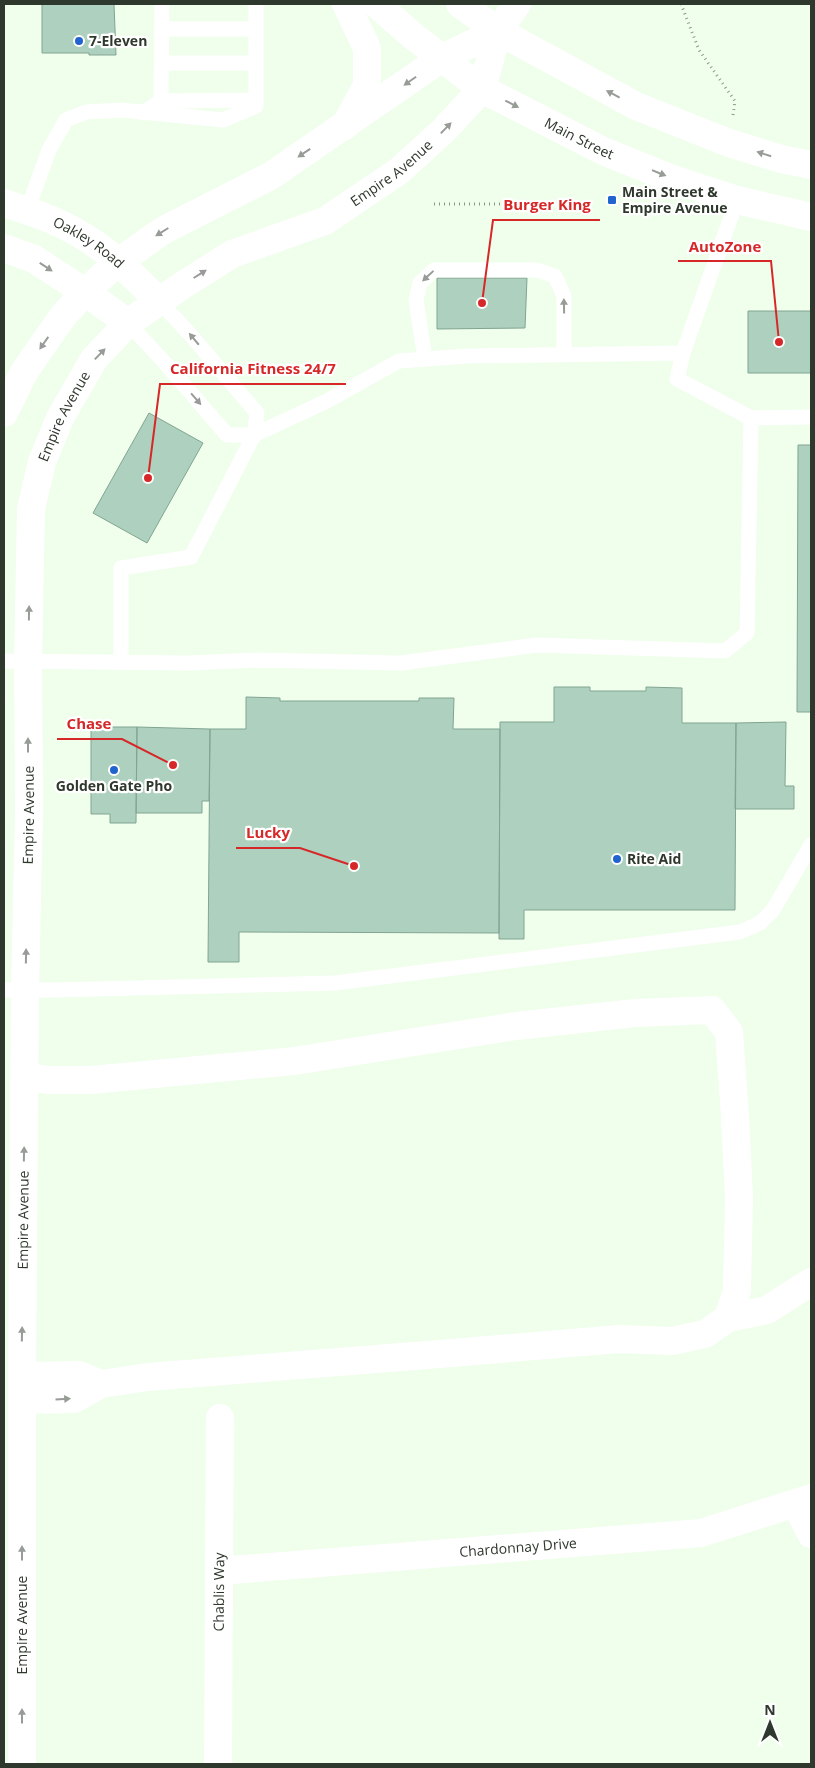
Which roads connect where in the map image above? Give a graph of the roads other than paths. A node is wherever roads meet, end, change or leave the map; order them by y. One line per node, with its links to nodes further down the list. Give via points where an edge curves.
1 (162, 4): 7 (lane)
2 (256, 4): 8 (lane)
3 (346, 4): 17 (main road, via 366,48 366,85)
4 (376, 4): 10 (main road, Main Street)
5 (460, 4): 9 (main road)
6 (517, 4): 9 (main road)
7 (162, 29): 8 (lane); 11 (lane)
8 (256, 29): 12 (lane)
9 (498, 31): 10 (main road); 13 (main road); 18 (main road, one-way to 9, via 729,143 636,106)
10 (442, 58): 13 (main road, Main Street); 17 (main road, one-way to 17)
11 (162, 63): 12 (lane); 15 (lane)
12 (256, 63): 14 (lane)
13 (482, 89): 19 (main road, Main Street, one-way to 19, via 603,151); 25 (main road, Empire Avenue, one-way to 13, via 232,254 325,221 399,171)
14 (256, 100): 15 (lane); 16 (lane, via 256,106 224,120)
15 (161, 101): 16 (lane)
16 (142, 113): 20 (lane, via 120,110 86,112 66,120)
17 (345, 126): 23 (main road, one-way to 23, via 272,175 164,230)
18 (811, 166)
19 (737, 200): 21 (main road, Main Street); 27 (lane)
20 (15, 207): 23 (main road, Oakley Road, via 76,231)
21 (811, 217)
22 (4, 248): 24 (main road, one-way to 24, via 34,259)
23 (118, 262): 24 (main road); 25 (main road, Oakley Road)
24 (85, 292): 26 (main road); 30 (main road, one-way to 30, via 63,316 24,372)
25 (159, 301): 26 (main road, Empire Avenue); 33 (lane, one-way to 25, via 257,412)
26 (128, 324): 33 (lane, one-way to 33, via 227,436); 34 (main road, Empire Avenue, one-way to 26, via 31,509 42,462 60,418 94,359)
27 (683, 353): 28 (lane); 32 (lane, via 678,379)
28 (564, 355): 29 (lane); 29 (lane, one-way to 29, via 564,296 555,276 537,270 434,270 420,283 416,300)
29 (425, 359): 33 (lane, via 399,361 328,401)
30 (4, 413)
31 (811, 417): 32 (lane)
32 (751, 418): 35 (lane, via 747,633 725,651 537,645 402,663 257,660)
33 (254, 435): 35 (lane, via 191,557 120,568)
34 (16, 661): 35 (lane); 37 (main road, Empire Avenue, one-way to 34, via 29,811)
35 (121, 663)
36 (811, 845): 37 (lane, via 774,910 760,923 740,932 335,983)
37 (14, 990): 38 (main road, Empire Avenue)
38 (24, 1077): 40 (main road, via 91,1080 284,1062 516,1026 635,1013 712,1010 730,1032 735,1116 739,1198 737,1292); 41 (main road, Empire Avenue, one-way to 38)
39 (811, 1282): 40 (main road, via 767,1310)
40 (728, 1318): 41 (main road, via 705,1334 672,1341 618,1339 148,1376 101,1384 74,1399)
41 (16, 1388): 46 (main road, Empire Avenue, one-way to 41)
42 (220, 1418): 45 (main road, Chablis Way)
43 (804, 1501): 44 (main road); 45 (main road, Chardonnay Drive, via 701,1533)
44 (811, 1534)
45 (219, 1571): 47 (main road, Chablis Way)
46 (22, 1764)
47 (218, 1764)

